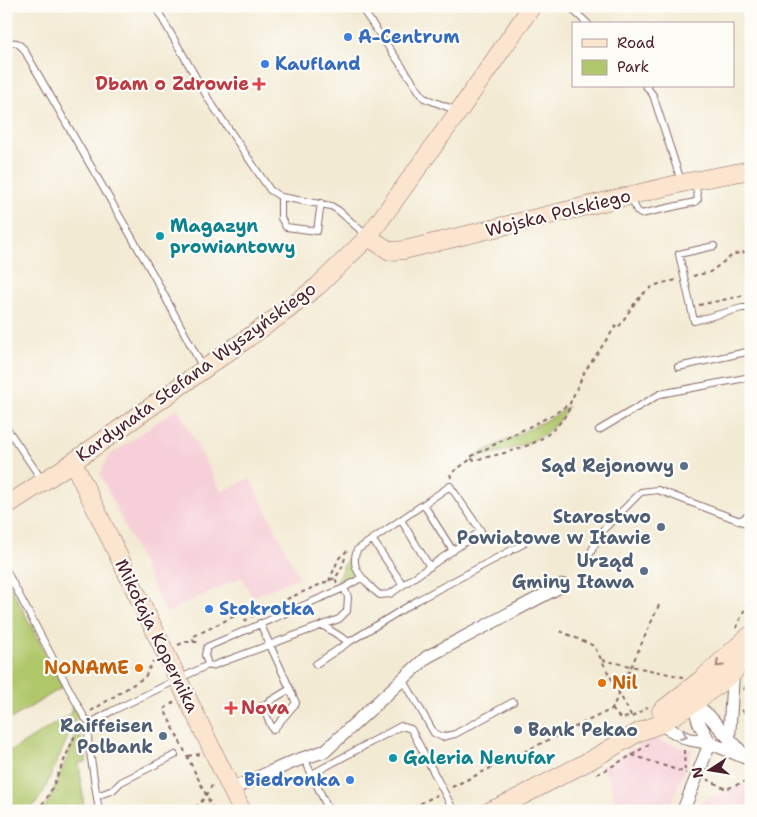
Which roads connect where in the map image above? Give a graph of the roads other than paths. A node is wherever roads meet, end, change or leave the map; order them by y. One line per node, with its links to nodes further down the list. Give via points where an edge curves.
1 (155, 6): 11 (lane, via 209,100 270,190)
2 (360, 6): 8 (lane, via 424,98)
3 (532, 6): 8 (street, Kardynała Stefana Wyszyńskiego)
4 (569, 6): 5 (lane)
5 (586, 22)
6 (6, 42): 18 (lane, via 17,43 23,48)
7 (648, 88): 10 (lane)
8 (459, 111): 13 (street, Kardynała Stefana Wyszyńskiego)
9 (751, 170): 10 (street, Wojska Polskiego)
10 (688, 182): 13 (street, Wojska Polskiego, via 404,250 390,251)
11 (281, 197): 12 (lane); 12 (lane, via 281,218 286,227 317,231)
12 (321, 203): 13 (lane, via 338,210)
13 (368, 237): 18 (street, Kardynała Stefana Wyszyńskiego, via 319,285)
14 (714, 246): 15 (lane, via 679,254 694,321)
15 (751, 308)
16 (751, 351): 17 (lane)
17 (678, 366)
18 (204, 369): 22 (street, Kardynała Stefana Wyszyńskiego)
19 (751, 378): 21 (lane, via 660,394)
20 (6, 427): 23 (lane)
21 (600, 430)
22 (72, 462): 23 (street, Kardynała Stefana Wyszyńskiego); 49 (street, Mikołaja Kopernika)
23 (42, 481): 25 (street, Kardynała Stefana Wyszyńskiego)
24 (424, 505): 27 (lane); 32 (lane); 32 (lane, via 450,486 481,531)
25 (6, 506)
26 (751, 514): 28 (lane)
27 (401, 520): 30 (lane); 34 (lane)
28 (739, 521): 29 (lane); 33 (lane, via 658,490 641,492 601,532)
29 (751, 525)
30 (372, 539): 36 (lane, via 357,550 354,558); 37 (lane)
31 (523, 544): 43 (lane)
32 (453, 551): 34 (lane)
33 (590, 554)
34 (430, 566): 37 (lane)
35 (6, 570): 53 (lane, via 84,717)
36 (361, 578): 37 (lane, via 380,595 390,594); 39 (lane)
37 (403, 585)
38 (563, 585): 48 (street, via 427,657)
39 (342, 589): 40 (lane); 41 (lane, via 348,597 347,611 339,619)
40 (260, 623): 44 (lane); 46 (lane, via 207,648 204,656)
41 (322, 625): 43 (lane); 44 (lane)
42 (746, 634): 47 (street, via 748,648); 51 (street, one-way to 51)
43 (348, 642): 45 (lane)
44 (269, 645): 46 (lane); 50 (lane)
45 (316, 664)
46 (208, 665): 49 (lane)
47 (733, 673): 51 (street); 55 (street)
48 (403, 679): 52 (lane, via 434,733 442,737 455,734); 58 (street, via 325,751)
49 (178, 680): 53 (lane); 61 (street, Mikołaja Kopernika)
50 (290, 689): 50 (lane, via 262,706 273,730 296,703)
51 (687, 693): 54 (street, via 654,716); 55 (street); 56 (street, via 698,723)
52 (513, 702)
53 (94, 721): 62 (lane, via 88,739)
54 (646, 728): 56 (street, one-way to 56); 67 (street)
55 (729, 739): 59 (street)
56 (710, 743): 59 (street); 68 (street, via 691,773)
57 (174, 755): 62 (lane)
58 (304, 758): 60 (lane); 61 (street)
59 (749, 760)
60 (312, 774): 65 (lane); 66 (lane, via 401,726 411,729)
61 (232, 789): 64 (street, Mikołaja Kopernika)
62 (97, 796): 63 (lane)
63 (99, 811)
64 (242, 811)
65 (329, 811)
66 (454, 811)
67 (490, 811)
68 (683, 811)

